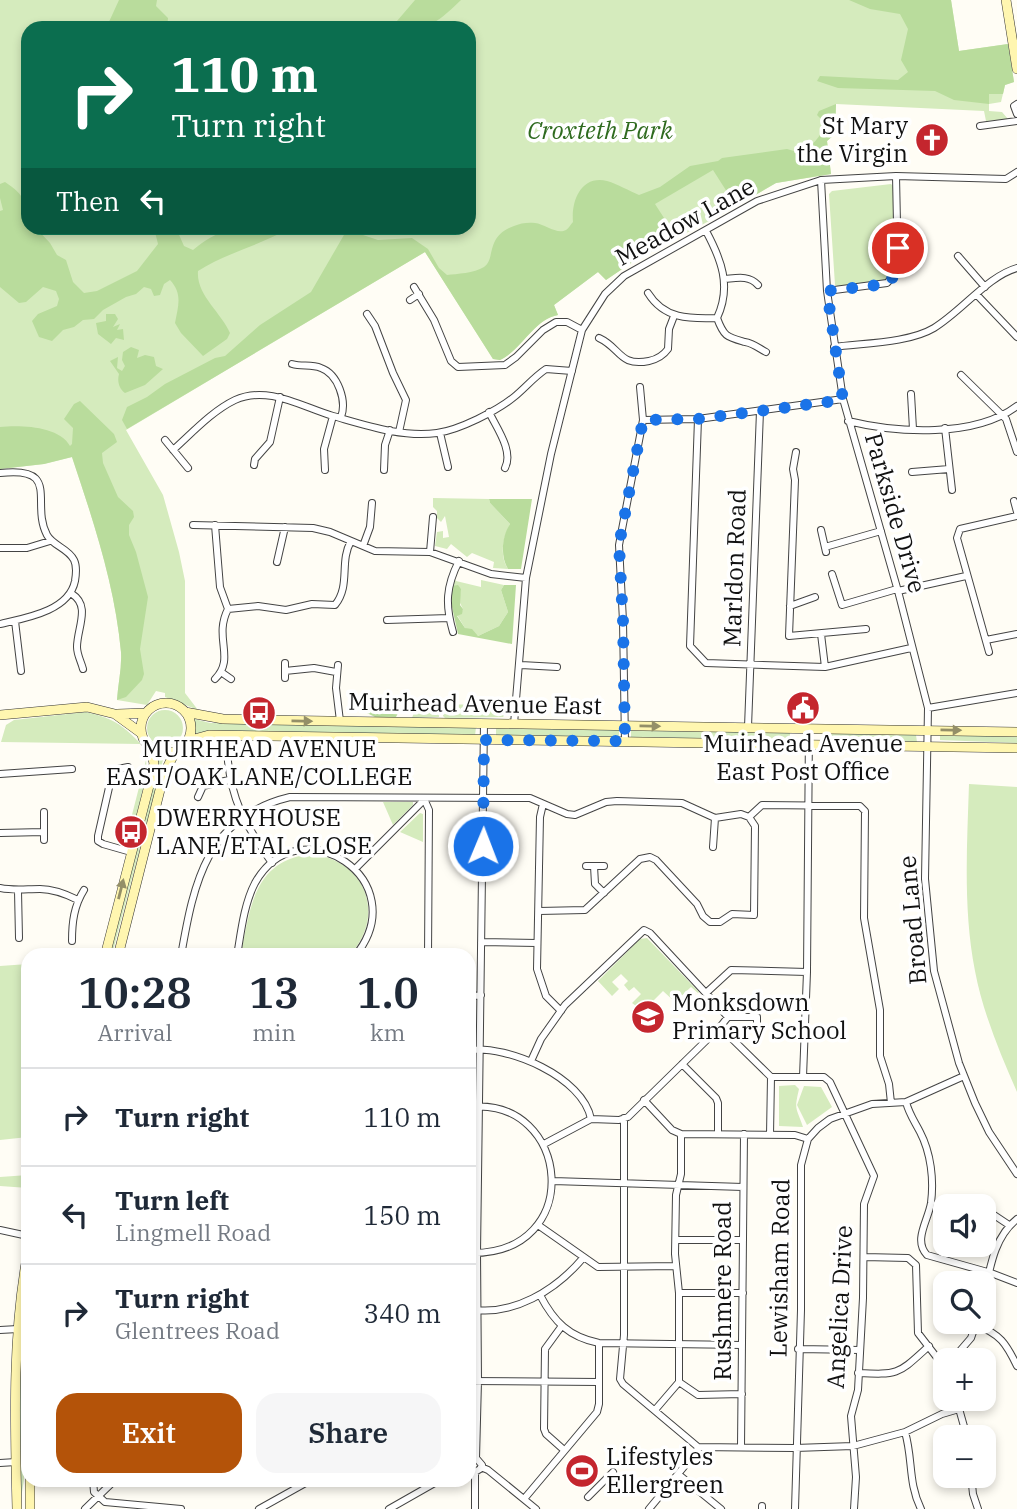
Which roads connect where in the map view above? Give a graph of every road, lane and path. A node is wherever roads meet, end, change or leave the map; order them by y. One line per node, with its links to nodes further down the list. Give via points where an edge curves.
1 (1006, 0): 2 (street)
2 (1017, 69)
3 (1017, 104): 4 (street)
4 (1017, 114)
5 (1017, 121): 6 (street)
6 (980, 126)
7 (1017, 172): 8 (street, Meadow Lane, via 1006,179)
8 (896, 176): 9 (street, Meadow Lane); 19 (street, via 898,271 887,284)
9 (821, 180): 10 (street, Meadow Lane, via 757,201); 19 (street, Parkside Drive)
10 (706, 231): 14 (street); 27 (street, Meadow Lane, via 624,276 605,294)
11 (958, 256): 18 (street)
12 (1017, 268): 18 (street)
13 (756, 271): 15 (street)
14 (725, 279): 15 (street); 25 (street)
15 (751, 279): 16 (street)
16 (758, 285)
17 (414, 287): 20 (street)
18 (985, 287): 21 (street)
19 (827, 291): 31 (street, Parkside Drive)
20 (419, 294): 22 (street); 27 (street, via 451,362 463,368 505,365 556,322)
21 (977, 295): 29 (street); 31 (street, via 921,334)
22 (410, 300)
23 (644, 304): 24 (street, via 650,295)
24 (674, 316): 25 (street); 28 (street, via 668,349 657,359 639,362 619,356 602,340)
25 (717, 318): 30 (street, via 730,338 763,351)
26 (367, 319): 51 (street, via 375,326 406,400)
27 (582, 330): 33 (street, Meadow Lane)
28 (611, 334)
29 (1017, 337)
30 (765, 340)
31 (834, 347): 38 (street, Parkside Drive)
32 (292, 364): 44 (street, via 316,366 329,373 344,402)
33 (572, 371): 41 (street, via 546,369); 89 (street, Meadow Lane)
34 (961, 375): 43 (street)
35 (640, 387): 46 (street)
36 (911, 394): 49 (street)
37 (280, 397): 42 (street); 54 (street, via 252,395 235,400); 57 (street, via 270,442)
38 (843, 400): 40 (street); 47 (street, Parkside Drive)
39 (1017, 406): 43 (street)
40 (760, 411): 45 (street); 109 (street, Marldon Road)
41 (489, 412): 52 (street); 60 (street, via 507,449)
42 (333, 416): 44 (street); 62 (street, via 324,449)
43 (1003, 416): 48 (street, via 979,425); 56 (street)
44 (341, 417): 50 (street)
45 (698, 419): 46 (street); 109 (street, via 690,646 706,663)
46 (643, 420): 127 (street, via 619,545)
47 (848, 421): 49 (street); 79 (street, Parkside Drive)
48 (945, 428): 49 (street); 61 (street)
49 (913, 429)
50 (390, 430): 51 (street); 63 (street)
51 (399, 432): 52 (street)
52 (440, 433): 58 (street)
53 (165, 440): 54 (street)
54 (173, 450): 59 (street)
55 (796, 452): 94 (street)
56 (1017, 452)
57 (254, 465)
58 (448, 467)
59 (188, 468)
60 (505, 468)
61 (949, 469): 64 (street); 66 (street)
62 (325, 470)
63 (384, 470)
64 (912, 472)
65 (0, 473): 80 (street, via 29,474 41,487 42,524)
66 (952, 490)
67 (1014, 501): 71 (street)
68 (372, 503): 70 (street)
69 (361, 512): 70 (street)
70 (371, 514): 82 (street)
71 (1017, 514): 88 (street, via 960,529 957,538)
72 (433, 517): 75 (street)
73 (193, 525): 74 (street)
74 (215, 525): 77 (street); 95 (street, via 220,587)
75 (432, 526): 76 (street); 84 (street)
76 (442, 526)
77 (285, 527): 81 (street, via 323,530); 85 (street, via 279,559)
78 (821, 530): 79 (street, via 826,549)
79 (881, 531): 90 (street, Parkside Drive)
80 (50, 541): 83 (street, via 27,548); 91 (street, via 75,562)
81 (351, 541): 82 (street); 93 (street, via 345,556 345,586)
82 (363, 546): 84 (street, via 382,552)
83 (0, 548)
84 (430, 552): 86 (street)
85 (289, 558)
86 (458, 561): 89 (street, via 491,574); 98 (street, via 448,586)
87 (832, 573): 90 (street, via 842,605)
88 (966, 576): 90 (street); 105 (street)
89 (527, 578): 108 (street, Meadow Lane)
90 (897, 590): 106 (street, Parkside Drive)
91 (72, 594): 99 (street, via 50,609); 112 (street, via 82,606 77,643)
92 (816, 597): 94 (street)
93 (335, 605): 95 (street); 97 (street)
94 (790, 606): 103 (street, via 789,636)
95 (228, 609): 115 (street, via 221,627 225,659)
96 (393, 610): 98 (street, via 390,619)
97 (340, 614)
98 (449, 618): 102 (street)
99 (15, 621): 100 (street); 113 (street)
100 (0, 624)
101 (866, 629): 103 (street)
102 (453, 632)
103 (821, 634): 111 (street)
104 (1017, 634): 105 (street)
105 (986, 640): 107 (street)
106 (911, 648): 111 (street); 119 (street, Parkside Drive)
107 (989, 652)
108 (521, 665): 110 (street); 126 (street, Meadow Lane)
109 (751, 665): 111 (street); 128 (street, Marldon Road)
110 (557, 667)
111 (825, 667)
112 (83, 669)
113 (21, 671)
114 (285, 671): 124 (street, via 337,668)
115 (221, 673): 116 (street); 117 (street)
116 (215, 679)
117 (231, 679)
118 (1017, 693): 119 (street)
119 (928, 708): 130 (street, Parkside Drive)
120 (185, 712): 121 (street, via 160,704); 124 (street, Muirhead Avenue East, one-way to 124, via 223,719); 134 (street, via 190,726)
121 (146, 713): 122 (street); 132 (street)
122 (115, 714): 123 (street, via 88,707); 132 (street)
123 (0, 715)
124 (340, 721): 125 (street, Muirhead Avenue East)
125 (484, 723): 126 (street, Muirhead Avenue East); 133 (street)
126 (514, 724): 127 (street, Muirhead Avenue East)
127 (625, 726): 128 (street, Muirhead Avenue East, one-way to 128); 135 (street)
128 (748, 727): 129 (street, Muirhead Avenue East)
129 (809, 728): 130 (street, Muirhead Avenue East); 136 (street)
130 (929, 730): 131 (street, Muirhead Avenue East, one-way to 131); 138 (street, Broad Lane)
131 (1017, 732)
132 (141, 733): 137 (street)
133 (484, 740): 134 (street, Muirhead Avenue East, via 208,736); 135 (street, Muirhead Avenue East); 149 (street)
134 (187, 741): 141 (street)
135 (625, 741): 136 (street, Muirhead Avenue East)
136 (809, 744): 138 (street, Muirhead Avenue East); 152 (street)
137 (149, 746): 141 (street); 161 (street, via 154,763)
138 (928, 746): 139 (street, Muirhead Avenue East); 193 (street, Broad Lane, via 925,879 929,932 943,1012)
139 (1017, 748)
140 (227, 750): 146 (street)
141 (175, 752): 176 (street, via 164,775)
142 (128, 767): 161 (street, via 113,770 97,836 103,844)
143 (72, 769): 144 (street)
144 (0, 774)
145 (200, 776): 147 (street)
146 (229, 780): 147 (street); 155 (street)
147 (203, 786): 148 (street)
148 (198, 797)
149 (484, 798): 150 (street); 151 (street, via 530,798); 173 (street)
150 (425, 799): 155 (street, via 290,797); 164 (street); 180 (street, via 429,810)
151 (543, 804): 156 (street, via 575,815 606,802 682,803); 170 (street)
152 (808, 806): 154 (street, via 762,805); 181 (street); 198 (street, via 860,806 866,811 864,918 880,1010 880,1056)
153 (44, 812): 157 (street, via 44,836)
154 (749, 817): 156 (street); 168 (street, via 755,826 754,915 732,914 715,923 706,919 650,857 640,859)
155 (242, 818): 162 (street); 177 (street, via 220,836 208,854)
156 (715, 818): 159 (street)
157 (0, 833)
158 (703, 837): 159 (street)
159 (713, 838): 160 (street)
160 (713, 848)
161 (131, 852): 175 (street, one-way to 161)
162 (272, 863): 164 (street, via 292,853 314,850 332,853); 178 (street, via 253,888)
163 (604, 866): 168 (street, via 590,866 595,884)
164 (356, 868): 179 (street, via 368,888 373,912)
165 (0, 888): 167 (street)
166 (84, 890): 169 (street)
167 (18, 891): 169 (street, via 42,889); 171 (street)
168 (604, 893): 170 (street, via 585,910)
169 (78, 900): 172 (street)
170 (539, 911): 174 (street)
171 (19, 938)
172 (72, 940)
173 (481, 942): 174 (street); 184 (street)
174 (537, 943): 185 (street, via 541,984)
175 (107, 948)
176 (119, 948)
177 (183, 948)
178 (239, 948)
179 (361, 948)
180 (428, 948)
181 (807, 972): 182 (street, via 731,970); 195 (street)
182 (706, 993): 185 (street, via 644,930); 186 (street)
183 (476, 995): 184 (street)
184 (481, 995): 189 (street)
185 (561, 1011): 191 (street)
186 (727, 1015): 187 (street, via 757,1017); 188 (street)
187 (757, 1024)
188 (720, 1027): 192 (street); 194 (street)
189 (481, 1049): 190 (street); 191 (street); 200 (street)
190 (476, 1050)
191 (531, 1061): 203 (street, via 570,1087)
192 (682, 1064): 196 (street); 205 (street, via 716,1098)
193 (964, 1076): 197 (street); 210 (street, Broad Lane, via 989,1132)
194 (771, 1077): 195 (street); 207 (street)
195 (803, 1077): 201 (street, via 827,1079)
196 (644, 1100): 202 (street); 204 (street)
197 (906, 1102): 198 (street); 229 (street, via 931,1171 931,1203 920,1247 927,1255)
198 (891, 1103): 201 (street)
199 (476, 1106): 200 (street)
200 (480, 1106): 209 (street, via 517,1118); 215 (street)
201 (845, 1114): 208 (street, via 822,1124); 225 (street, Angelica Drive, via 874,1176 863,1204)
202 (624, 1118): 203 (street); 212 (street)
203 (591, 1119): 209 (street)
204 (681, 1134): 205 (street); 213 (street)
205 (718, 1134): 206 (street)
206 (744, 1134): 207 (street); 214 (street, Rushmere Road)
207 (770, 1135): 208 (street)
208 (808, 1139): 248 (street, Lewisham Road, via 801,1165)
209 (544, 1144): 211 (street)
210 (1017, 1174)
211 (553, 1181): 212 (street); 218 (street)
212 (625, 1183): 213 (street); 228 (street)
213 (679, 1184): 214 (street); 222 (street)
214 (743, 1187): 223 (street, Rushmere Road)
215 (476, 1190)
216 (996, 1217): 219 (street)
217 (1017, 1219): 219 (street)
218 (538, 1225): 224 (street, via 506,1249); 226 (street)
219 (1009, 1225): 230 (street)
220 (0, 1230): 221 (street)
221 (21, 1234)
222 (676, 1240): 223 (street); 227 (street)
223 (743, 1240): 234 (street, Rushmere Road)
224 (476, 1253)
225 (864, 1257): 247 (street, via 908,1258 916,1265 916,1326); 249 (street, Angelica Drive)
226 (583, 1258): 228 (street, via 598,1267); 235 (street)
227 (676, 1266): 228 (street); 233 (street)
228 (624, 1267): 244 (street)
229 (982, 1271)
230 (990, 1271)
231 (996, 1276): 232 (street)
232 (1017, 1283)
233 (679, 1293): 234 (street); 245 (street)
234 (743, 1293): 246 (street, Rushmere Road)
235 (540, 1295): 238 (street); 239 (street)
236 (476, 1296): 238 (street)
237 (21, 1308): 240 (street)
238 (477, 1311): 253 (street)
239 (561, 1327): 243 (street); 254 (street, via 545,1349)
240 (18, 1329): 241 (street); 268 (street)
241 (0, 1330)
242 (996, 1334): 251 (street)
243 (599, 1343): 244 (street); 255 (street)
244 (622, 1344): 245 (street); 259 (street, via 620,1379)
245 (678, 1344): 246 (street); 256 (street)
246 (743, 1345): 257 (street, Rushmere Road)
247 (929, 1346): 250 (street); 252 (street, via 901,1371)
248 (798, 1349): 249 (street); 265 (street, Lewisham Road)
249 (860, 1350): 252 (street, Angelica Drive)
250 (933, 1351)
251 (1017, 1366)
252 (858, 1373): 262 (street, Angelica Drive, via 851,1416)
253 (478, 1381): 254 (street); 258 (street)
254 (544, 1381): 255 (street); 266 (street, via 544,1429)
255 (598, 1382): 266 (street, via 597,1412)
256 (678, 1382): 257 (street, via 698,1395); 259 (street)
257 (742, 1394): 264 (street, Rushmere Road)
258 (476, 1407)
259 (655, 1410): 263 (street)
260 (952, 1411): 261 (street)
261 (905, 1432): 262 (street); 296 (street, via 911,1451 912,1487)
262 (853, 1446): 265 (street); 295 (street, Angelica Drive)
263 (698, 1447): 264 (street); 273 (street)
264 (741, 1447): 265 (street)
265 (795, 1448): 294 (street, Lewisham Road)
266 (565, 1450): 283 (street)
267 (476, 1460): 270 (street)
268 (16, 1462): 269 (street); 284 (street)
269 (0, 1463)
270 (481, 1467): 271 (street); 283 (street)
271 (476, 1469)
272 (613, 1472): 282 (street)
273 (678, 1474): 292 (street); 293 (street)
274 (30, 1487): 285 (street)
275 (94, 1487): 281 (street)
276 (108, 1487): 281 (street)
277 (298, 1487): 288 (street)
278 (428, 1487): 289 (street)
279 (473, 1487): 290 (street)
280 (972, 1488): 297 (street)
281 (98, 1497): 286 (street); 287 (street, via 105,1502)
282 (587, 1497)
283 (524, 1499): 291 (street)
284 (17, 1509)
285 (30, 1509)
286 (85, 1509)
287 (180, 1509)
288 (259, 1509)
289 (389, 1509)
290 (475, 1509)
291 (536, 1509)
292 (649, 1509)
293 (721, 1509)
294 (795, 1509)
295 (855, 1509)
296 (921, 1509)
297 (978, 1509)

